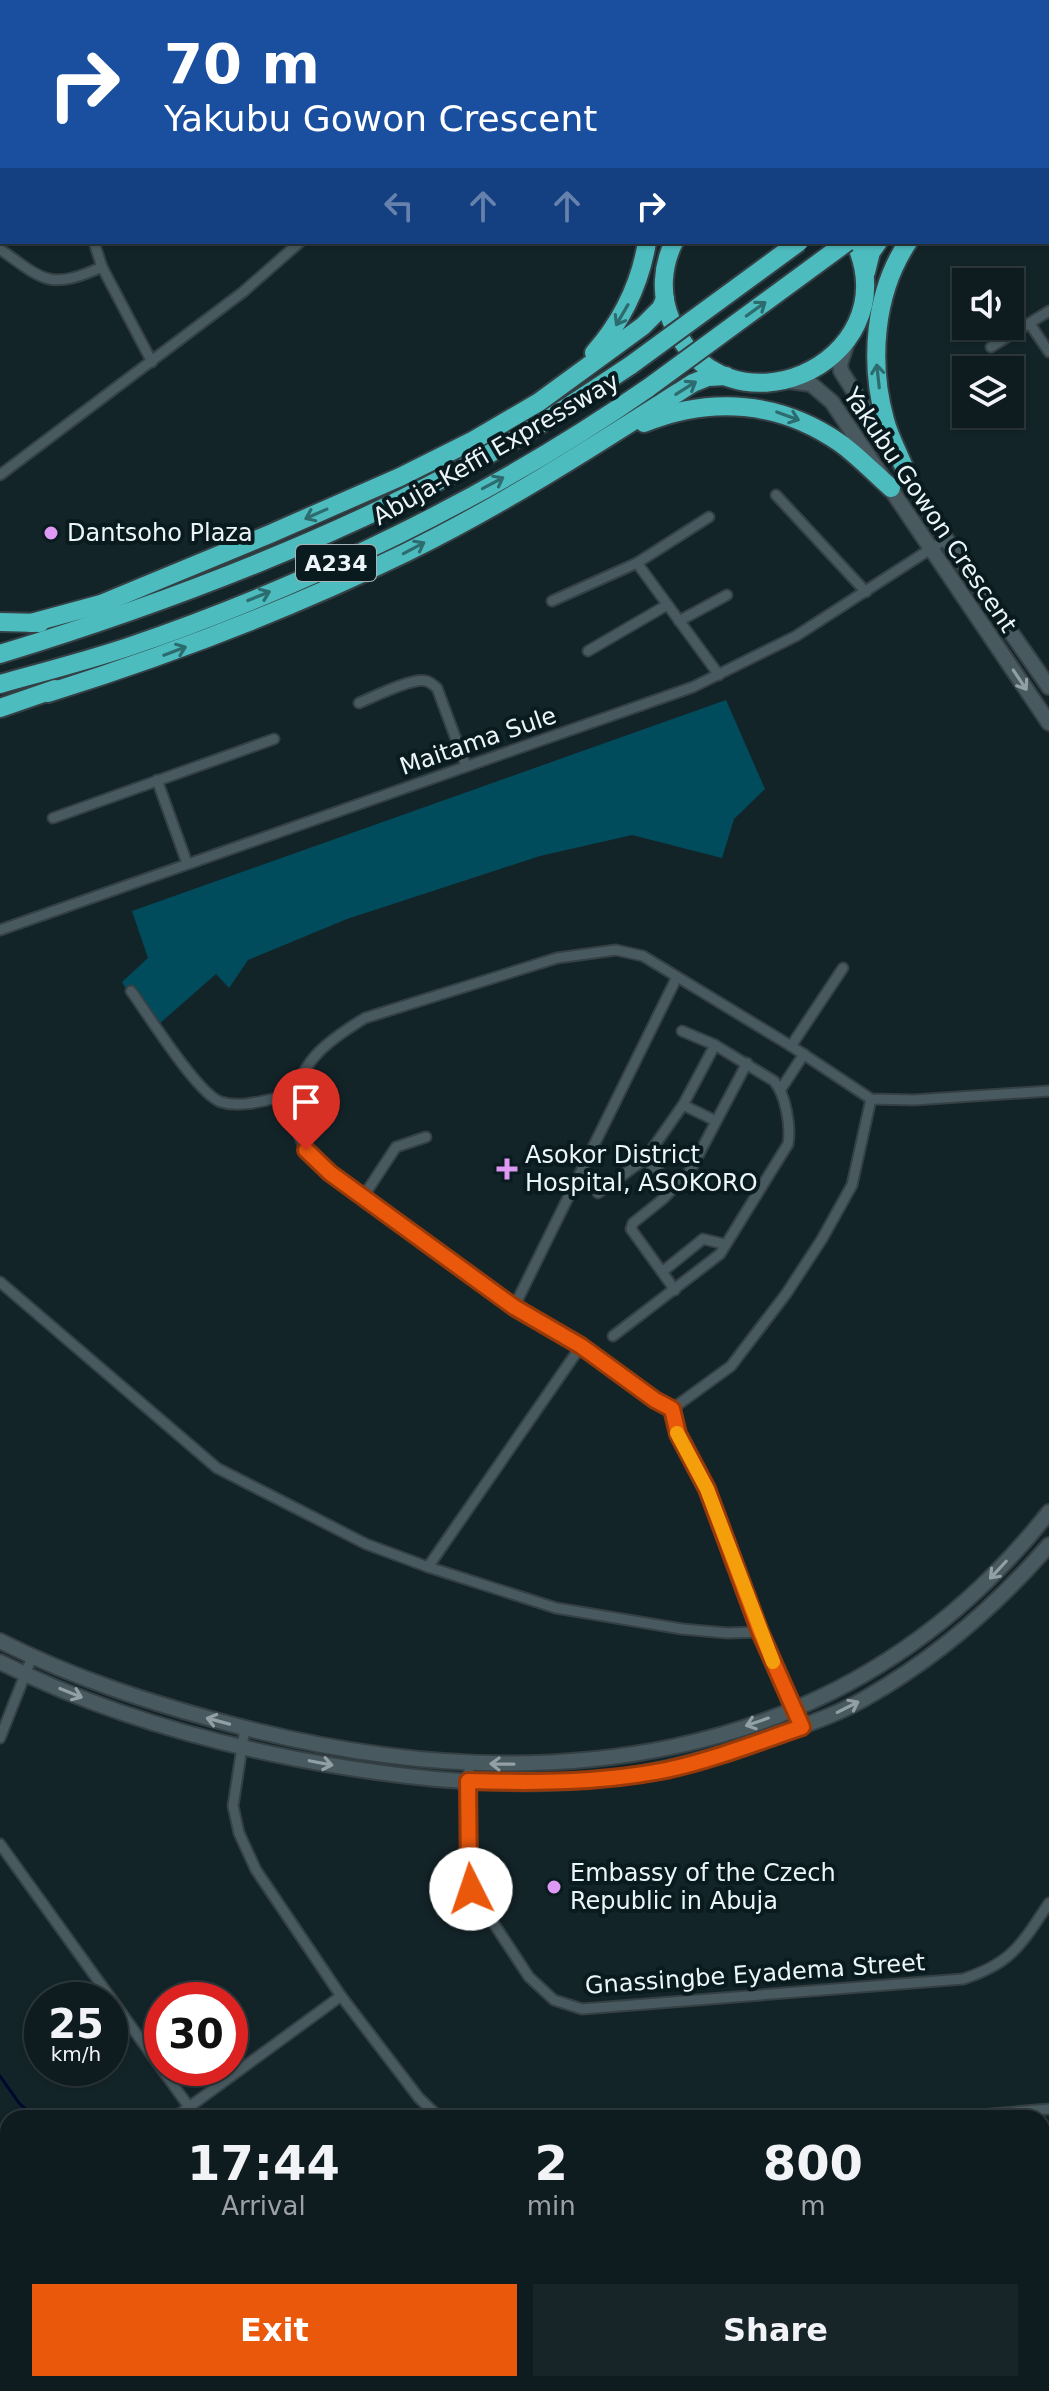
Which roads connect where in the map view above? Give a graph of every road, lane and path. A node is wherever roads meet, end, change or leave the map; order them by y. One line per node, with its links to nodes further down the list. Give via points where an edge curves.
1 (771, 0): 2 (street)
2 (810, 0)
3 (95, 244): 13 (street)
4 (298, 244): 21 (street)
5 (646, 244): 24 (highway, one-way to 24, via 630,301 616,326 587,361)
6 (673, 244): 15 (highway, via 665,265)
7 (796, 244): 38 (highway, Abuja-Keffi Expressway / A234, bridge, via 631,365 499,449 408,496 253,564)
8 (844, 244): 44 (highway, Abuja-Keffi Expressway / A234, one-way to 8, bridge, via 375,546 508,475 610,415)
9 (856, 244): 14 (highway)
10 (877, 244): 14 (highway)
11 (907, 244): 27 (highway, one-way to 11, via 885,422 876,371 878,324)
12 (0, 249): 13 (street, via 59,282)
13 (102, 267): 21 (street)
14 (864, 279): 18 (highway, via 861,310)
15 (665, 299): 22 (highway, via 685,346); 24 (highway, Abuja-Keffi Expressway, via 643,326)
16 (1049, 311): 17 (street)
17 (1030, 324): 19 (street); 20 (street)
18 (849, 338): 23 (highway, via 829,360); 27 (main road, Yakubu Gowon Crescent, via 840,364 845,380)
19 (991, 347)
20 (1049, 352)
21 (152, 362): 26 (street)
22 (726, 376): 23 (highway, via 757,384); 25 (highway, Abuja-Keffi Expressway, one-way to 22, via 693,383)
23 (788, 381): 28 (main road, Yakubu Gowon Crescent, via 821,390)
24 (539, 402): 38 (highway, Abuja-Keffi Expressway, one-way to 38, via 400,477)
25 (605, 440): 28 (highway, one-way to 28, via 686,410 747,405 781,412 840,443); 47 (highway, Abuja-Keffi Expressway, one-way to 25, via 405,553)
26 (0, 475)
27 (908, 477): 31 (main road, Yakubu Gowon Crescent)
28 (891, 488): 32 (main road, Yakubu Gowon Crescent)
29 (776, 495): 34 (street)
30 (709, 517): 33 (street)
31 (946, 539): 32 (street, Maitama Sule); 52 (main road, Yakubu Gowon Crescent)
32 (932, 549): 34 (street, Maitama Sule); 56 (main road, Yakubu Gowon Crescent, one-way to 56)
33 (637, 563): 36 (street); 37 (street)
34 (866, 592): 50 (street, Maitama Sule)
35 (727, 595): 39 (street)
36 (552, 601)
37 (667, 605): 39 (street); 45 (street)
38 (100, 613): 41 (highway, Abuja-Keffi Expressway); 42 (highway); 43 (highway, Abuja-Keffi Expressway / A234)
39 (679, 621): 50 (street)
40 (0, 622): 41 (highway)
41 (31, 623): 42 (highway)
42 (68, 624): 43 (highway)
43 (43, 640): 46 (highway, Abuja-Keffi Expressway / A234)
44 (127, 647): 48 (highway); 49 (highway, Abuja-Keffi Expressway / A234)
45 (588, 651)
46 (0, 654)
47 (142, 663): 48 (highway); 53 (highway, Abuja-Keffi Expressway)
48 (95, 667): 49 (highway); 53 (highway)
49 (53, 669): 51 (highway, Abuja-Keffi Expressway / A234)
50 (719, 675): 58 (street, Maitama Sule)
51 (0, 684)
52 (1049, 687)
53 (48, 693): 55 (highway)
54 (359, 703): 58 (street, via 426,680 437,688)
55 (0, 708)
56 (1049, 723)
57 (274, 739): 59 (street)
58 (466, 766): 61 (street, Maitama Sule)
59 (157, 780): 60 (street); 61 (street)
60 (53, 818)
61 (187, 863): 62 (street, Maitama Sule)
62 (0, 930)
63 (843, 968): 68 (street)
64 (677, 977): 68 (street); 73 (street, via 643,956 616,950 557,958 365,1018 316,1056 300,1074); 86 (street)
65 (131, 991): 73 (street, via 198,1084 219,1102 242,1104)
66 (682, 1031): 67 (street)
67 (715, 1045): 70 (street); 75 (street)
68 (791, 1046): 69 (street)
69 (804, 1054): 71 (street); 74 (street)
70 (747, 1063): 71 (street); 76 (street)
71 (781, 1089): 82 (street, via 788,1144)
72 (1049, 1091): 74 (street)
73 (295, 1094): 81 (street, via 296,1126 306,1150)
74 (871, 1099): 89 (street, via 852,1185 808,1261 731,1366)
75 (683, 1105): 76 (street); 78 (street)
76 (716, 1121): 79 (street, via 690,1171)
77 (426, 1137): 81 (street, via 396,1147)
78 (645, 1159): 79 (street); 80 (street)
79 (675, 1187): 83 (street, via 631,1229)
80 (598, 1193)
81 (363, 1197): 86 (street)
82 (724, 1244): 83 (street, via 703,1239); 85 (street, via 720,1254)
83 (662, 1272): 85 (street)
84 (0, 1282): 92 (street, via 217,1468 366,1544)
85 (675, 1290): 87 (street)
86 (514, 1307): 88 (street)
87 (613, 1336)
88 (581, 1346): 89 (street); 92 (street)
89 (672, 1409): 93 (street)
90 (1049, 1512): 98 (main road, one-way to 98, via 987,1582 917,1640 836,1692)
91 (1049, 1545): 99 (main road, one-way to 91, via 864,1699 912,1669 968,1625)
92 (428, 1567): 93 (street, via 584,1614 697,1630)
93 (760, 1632): 98 (street)
94 (0, 1641): 95 (main road)
95 (32, 1657): 97 (street); 100 (main road, one-way to 95, via 139,1699)
96 (0, 1662): 97 (main road)
97 (24, 1674): 101 (street); 102 (main road, one-way to 102, via 140,1720)
98 (795, 1709): 99 (street); 103 (main road, one-way to 103, via 628,1756 544,1764)
99 (802, 1727): 104 (main road, via 718,1756 632,1776 545,1783)
100 (245, 1728): 102 (street); 103 (main road, via 338,1749)
101 (0, 1738)
102 (241, 1747): 104 (main road, one-way to 104, via 345,1768); 107 (street, via 233,1806 239,1833 256,1870)
103 (469, 1762): 104 (street, Gnassingbe Eyadema Street)
104 (468, 1781): 106 (street, Gnassingbe Eyadema Street, via 469,1877 476,1899 529,1977 554,2000 582,2009 963,1979 1002,1963)
105 (0, 1844): 108 (street)
106 (1049, 1903)
107 (341, 1996): 108 (street); 111 (street)
108 (189, 2107): 109 (street); 110 (street)
109 (185, 2110)
110 (191, 2110)
111 (432, 2110)

